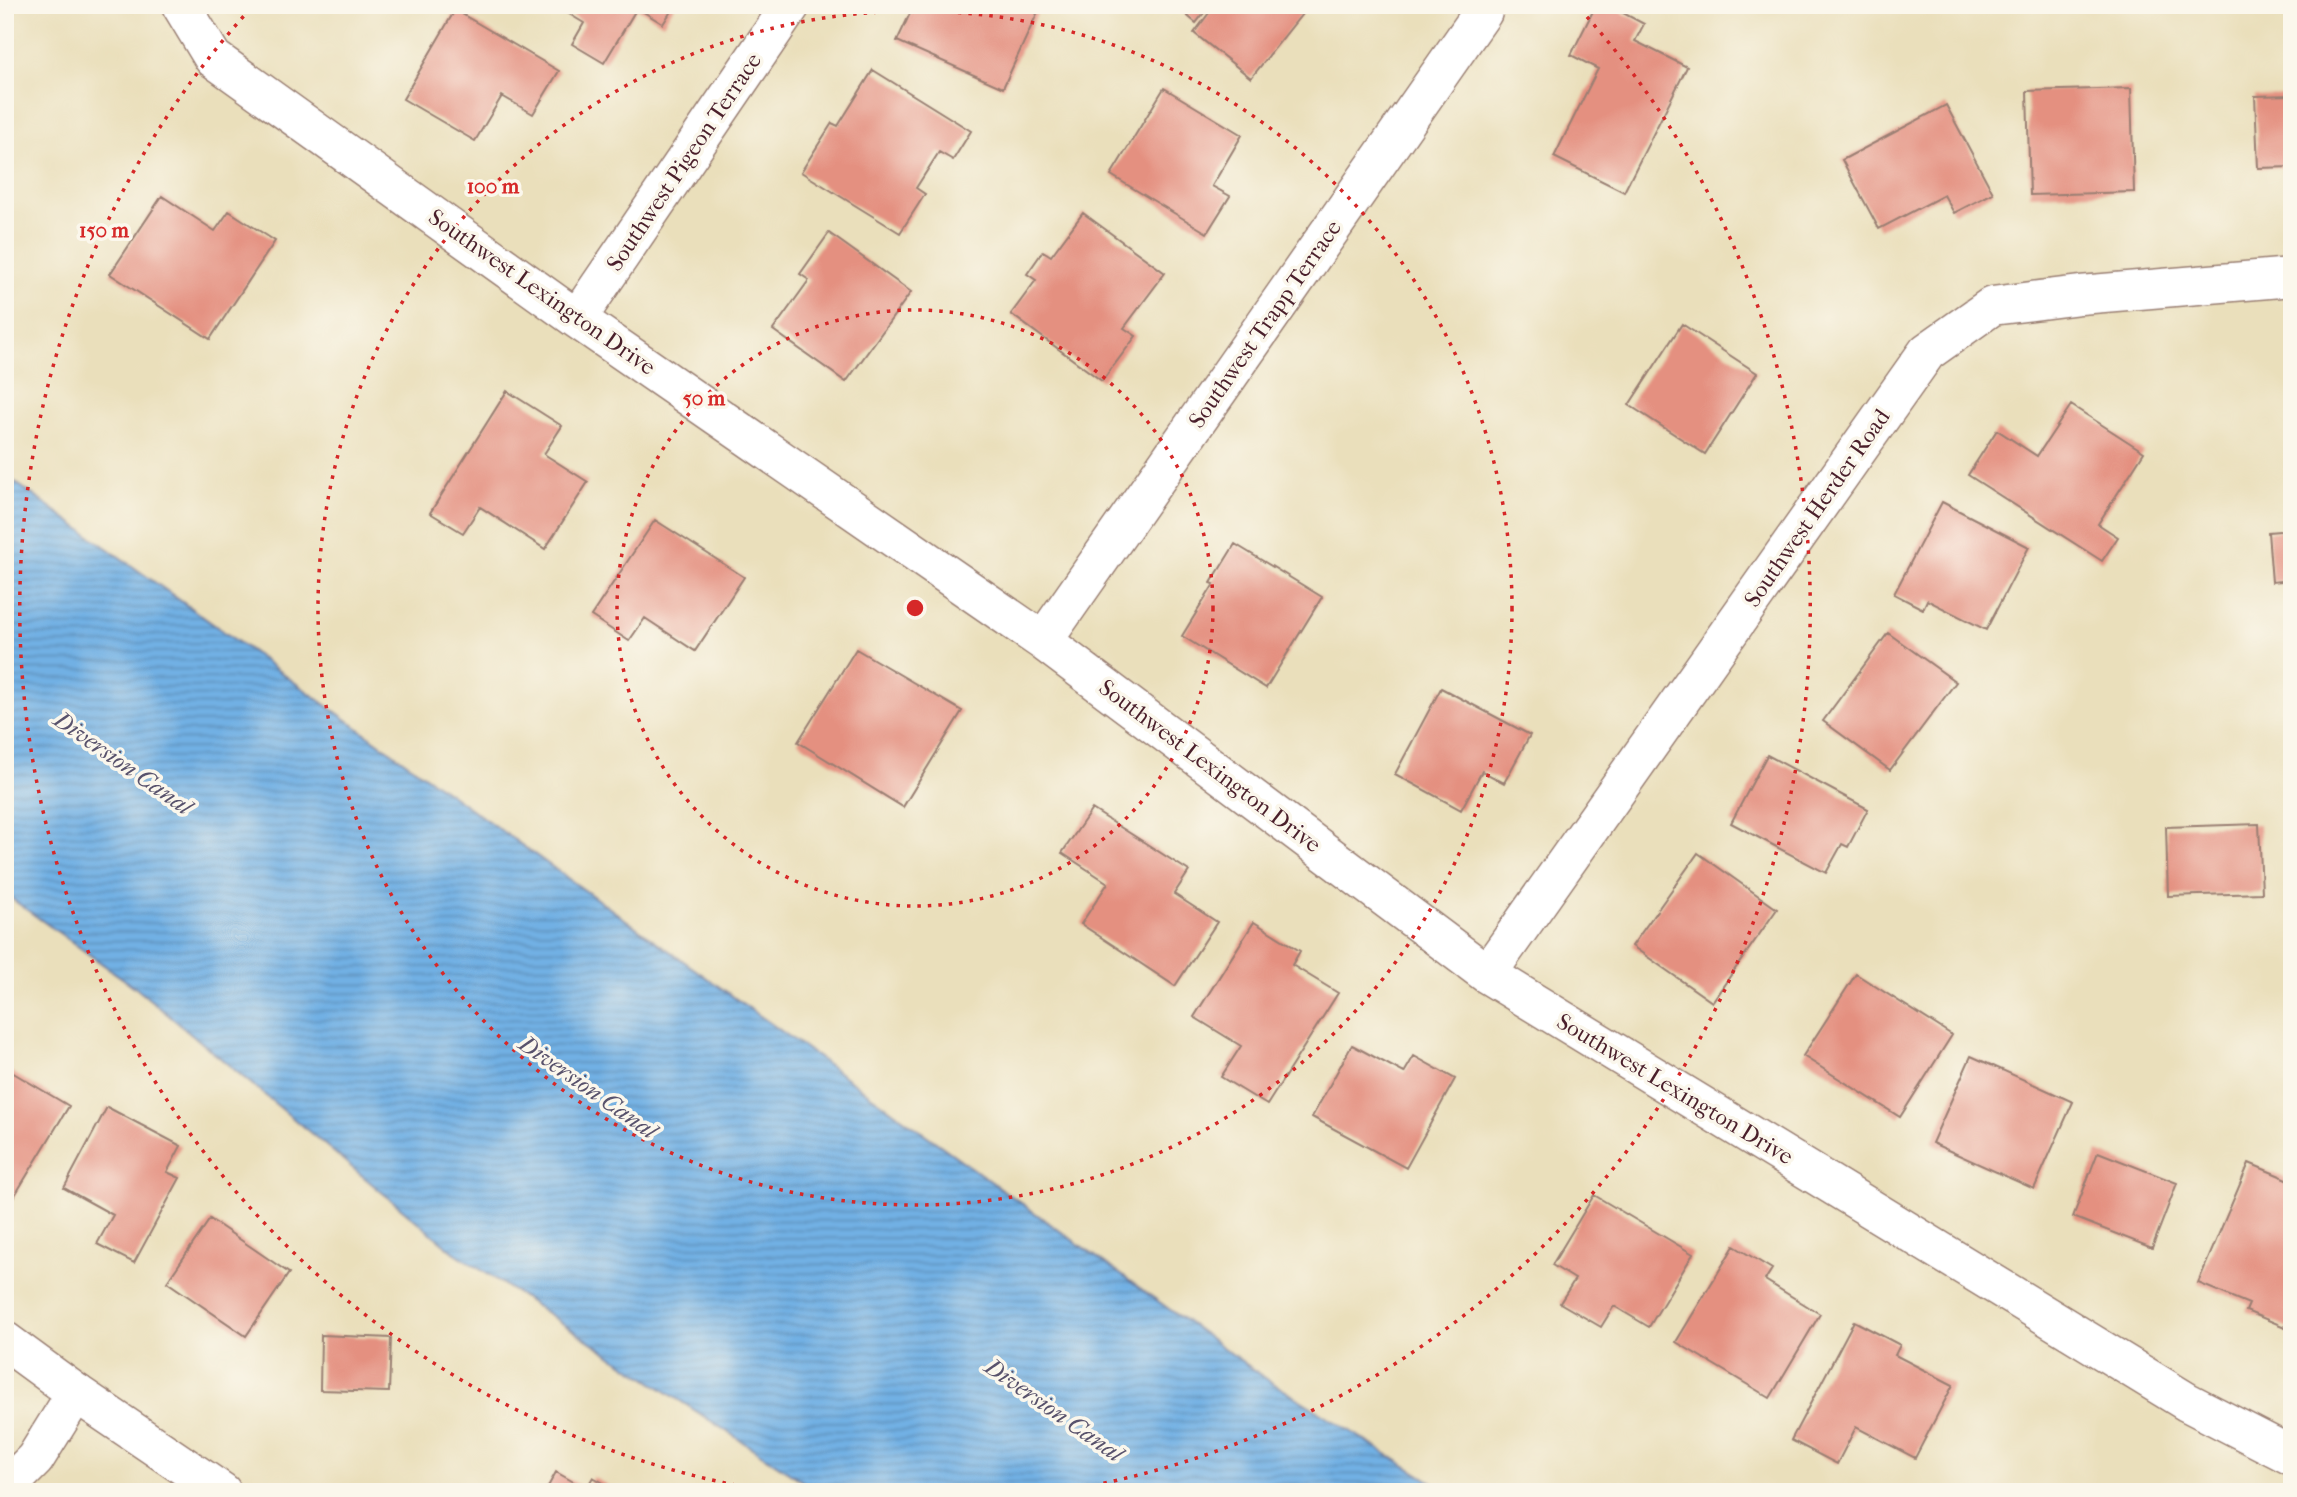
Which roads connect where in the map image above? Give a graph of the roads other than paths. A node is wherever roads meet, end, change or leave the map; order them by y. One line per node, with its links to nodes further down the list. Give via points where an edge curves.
1 (181, 5): 5 (street, Southwest Lexington Drive, via 213,58)
2 (791, 5): 5 (street, Southwest Pigeon Terrace)
3 (1484, 5): 6 (street, Southwest Trapp Terrace)
4 (2292, 277): 7 (street, Southwest Herder Road, via 1992,306 1927,352)
5 (577, 318): 6 (street, Southwest Lexington Drive)
6 (1043, 641): 7 (street, Southwest Lexington Drive)
7 (1487, 974): 10 (street, Southwest Lexington Drive, via 2187,1402)
8 (5, 1340): 9 (street)
9 (76, 1393): 11 (street, via 35,1459); 12 (street)
10 (2292, 1456)
11 (5, 1489)
12 (222, 1492)

